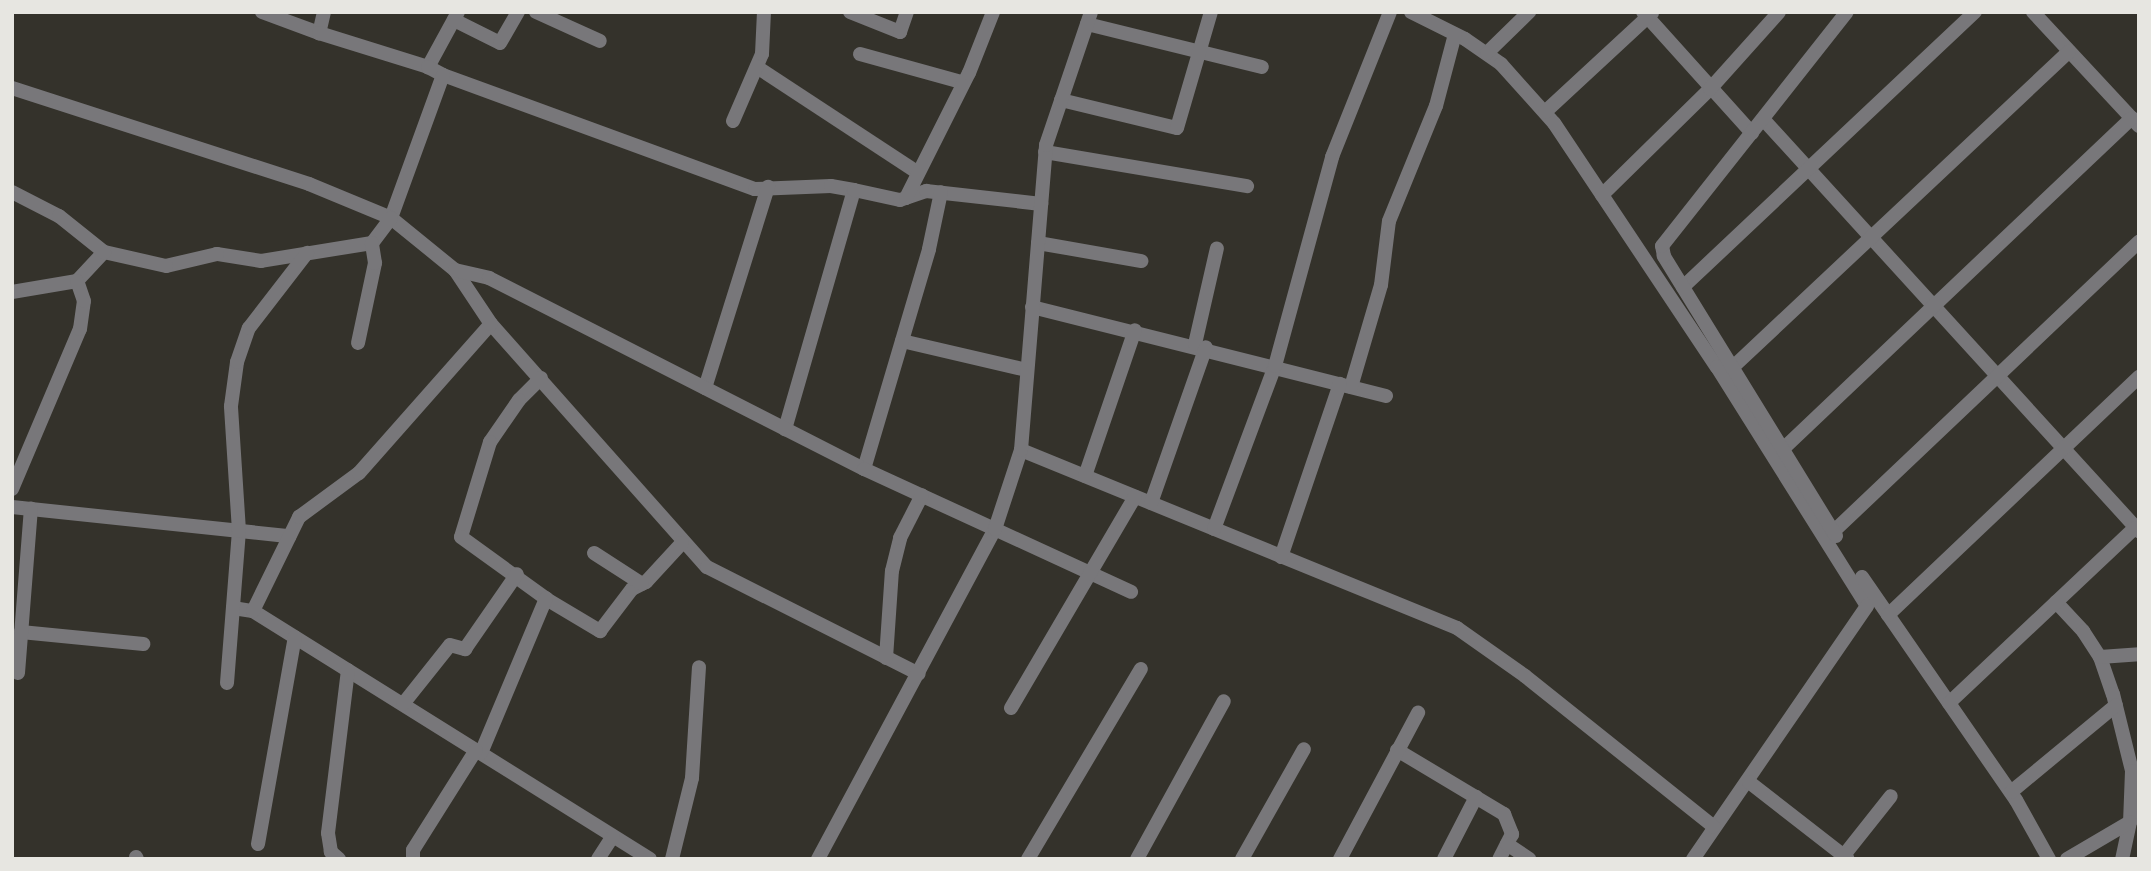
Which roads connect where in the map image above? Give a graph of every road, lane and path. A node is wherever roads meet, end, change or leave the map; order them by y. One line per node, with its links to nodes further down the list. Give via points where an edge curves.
1 (262, 12): 20 (street)
2 (324, 12): 20 (street)
3 (518, 12): 18 (street, via 500,43)
4 (536, 12): 22 (street)
5 (764, 12): 27 (street)
6 (850, 12): 7 (street, via 900,32)
7 (907, 12)
8 (993, 12): 31 (street)
9 (1211, 12): 24 (street)
10 (1390, 12): 71 (street, via 1332,157)
11 (1411, 12): 21 (street)
12 (1529, 12): 25 (street)
13 (1779, 12): 33 (street)
14 (1847, 12): 36 (street)
15 (1975, 12): 41 (street)
16 (2033, 12): 23 (street)
17 (1648, 14): 33 (street); 35 (street)
18 (456, 16): 28 (street)
19 (1089, 18): 24 (street); 34 (street)
20 (319, 33): 28 (street)
21 (1455, 34): 25 (street); 77 (street, via 1436,106 1389,221 1381,285)
22 (600, 41)
23 (2068, 51): 38 (street); 52 (street)
24 (1199, 52): 29 (street); 34 (street, via 1177,128)
25 (1487, 53): 35 (street, via 1510,71)
26 (860, 54): 31 (street)
27 (757, 66): 37 (street); 42 (street)
28 (428, 67): 30 (street)
29 (1262, 67)
30 (443, 75): 44 (street, via 755,189); 51 (street)
31 (962, 82): 42 (street)
32 (12, 88): 51 (street, via 309,184)
33 (1710, 89): 39 (street); 48 (street)
34 (1061, 100): 40 (street)
35 (1545, 112): 48 (street)
36 (1763, 119): 39 (street); 41 (street)
37 (733, 121)
38 (2135, 122): 64 (street)
39 (1752, 133): 62 (street, via 1662,246)
40 (1045, 152): 43 (street); 50 (street)
41 (1806, 166): 52 (street); 62 (street)
42 (916, 172): 49 (street)
43 (1247, 186)
44 (768, 187): 45 (street); 78 (street)
45 (854, 190): 49 (street); 80 (street)
46 (12, 192): 57 (street, via 59,216)
47 (941, 192): 49 (street); 50 (street); 68 (street)
48 (1602, 195): 132 (street, via 1867,606)
49 (906, 198)
50 (1041, 204): 54 (street)
51 (391, 218): 53 (street); 60 (street)
52 (1871, 237): 64 (street); 72 (street)
53 (372, 243): 58 (street); 69 (street, via 375,263)
54 (1038, 243): 59 (street); 65 (street)
55 (2139, 243): 74 (street)
56 (1217, 248): 70 (street)
57 (104, 252): 58 (street, via 166,265 216,254 251,262); 61 (street)
58 (307, 253): 95 (street, via 249,328 237,362 231,406)
59 (1141, 261)
60 (455, 270): 66 (street); 78 (street, via 489,278)
61 (77, 281): 63 (street); 86 (street, via 84,300 80,329)
62 (1683, 287): 72 (street)
63 (12, 292)
64 (1932, 304): 74 (street); 81 (street)
65 (1032, 307): 67 (street); 73 (street)
66 (491, 324): 76 (street); 97 (street, via 359,473 299,517)
67 (1135, 330): 70 (street); 85 (street)
68 (902, 341): 73 (street); 84 (street)
69 (358, 343)
70 (1200, 346): 71 (street); 89 (street)
71 (1275, 366): 77 (street); 92 (street)
72 (1733, 367): 81 (street)
73 (1027, 370): 83 (street)
74 (1998, 377): 82 (street); 96 (street)
75 (2139, 377): 82 (street)
76 (541, 378): 98 (street); 102 (street, via 490,442 461,537)
77 (1346, 385): 79 (street); 100 (street)
78 (705, 388): 80 (street)
79 (1386, 396)
80 (785, 429): 84 (street)
81 (1783, 449): 96 (street)
82 (2064, 449): 93 (street); 110 (street)
83 (1021, 450): 85 (street); 94 (street)
84 (864, 469): 87 (street)
85 (1085, 476): 88 (street)
86 (12, 489)
87 (922, 495): 94 (street); 116 (street, via 900,538 892,571)
88 (1135, 497): 89 (street); 101 (street)
89 (1150, 503): 92 (street)
90 (12, 507): 91 (street)
91 (31, 509): 95 (street); 105 (street)
92 (1214, 529): 100 (street)
93 (2137, 529): 107 (street)
94 (995, 530): 101 (street); 121 (street)
95 (239, 531): 97 (street); 108 (street)
96 (1833, 532): 110 (street)
97 (289, 536): 109 (street)
98 (681, 543): 103 (street); 116 (street, via 707,567)
99 (594, 553): 103 (street)
100 (1281, 557): 137 (street, via 1457,628 1525,676)
101 (1090, 572): 104 (street); 127 (street)
102 (517, 574): 106 (street); 125 (street, via 465,649 450,645)
103 (642, 584): 106 (street, via 632,589 600,631)
104 (1131, 592)
105 (18, 597): 111 (street)
106 (546, 598): 131 (street)
107 (2056, 602): 115 (street); 124 (street)
108 (233, 608): 109 (street); 122 (street)
109 (253, 611): 112 (street)
110 (1888, 615): 124 (street)
111 (21, 632): 113 (street); 120 (street)
112 (295, 637): 119 (street); 139 (street)
113 (143, 644)
114 (2139, 654): 115 (street)
115 (2100, 657): 126 (street)
116 (886, 658): 121 (street)
117 (699, 667): 148 (street, via 692,778)
118 (1141, 669): 141 (street)
119 (348, 670): 125 (street); 144 (street, via 328,833 331,852)
120 (18, 673)
121 (919, 674): 149 (street)
122 (227, 683)
123 (1224, 701): 150 (street)
124 (1949, 703): 133 (street)
125 (403, 704): 131 (street)
126 (2116, 705): 133 (street); 136 (street, via 2132,771)
127 (1011, 708)
128 (1418, 713): 130 (street)
129 (1304, 749): 151 (street)
130 (1397, 750): 135 (street); 152 (street)
131 (479, 752): 138 (street); 145 (street, via 413,850)
132 (1749, 782): 142 (street); 143 (street)
133 (2011, 792): 156 (street)
134 (1891, 796): 143 (street)
135 (1476, 797): 140 (street, via 1504,814 1512,828); 153 (street)
136 (2130, 822): 157 (street); 158 (street)
137 (1713, 826)
138 (613, 836): 146 (street); 147 (street)
139 (258, 844)
140 (1507, 844): 154 (street); 155 (street)
141 (1033, 857)
142 (1694, 858)
143 (1844, 858)
144 (339, 859)
145 (413, 859)
146 (598, 859)
147 (650, 859)
148 (672, 859)
149 (818, 859)
150 (1137, 859)
151 (1242, 859)
152 (1340, 859)
153 (1444, 859)
154 (1499, 859)
155 (1530, 859)
156 (2049, 859)
157 (2067, 859)
158 (2122, 859)

